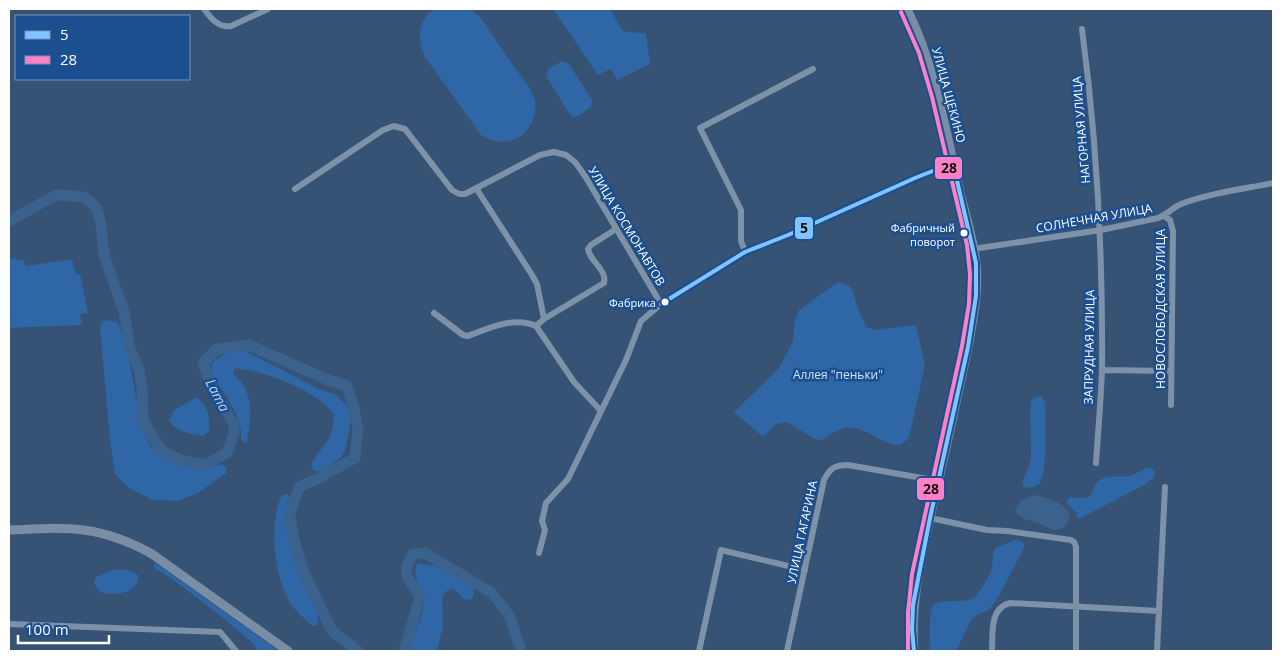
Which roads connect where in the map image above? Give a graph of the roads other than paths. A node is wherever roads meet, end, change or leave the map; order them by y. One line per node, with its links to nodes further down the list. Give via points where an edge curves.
1 (204, 9): 2 (street, via 218,24 226,27)
2 (268, 9)
3 (907, 9): 6 (main road, УЛИЦА ЩЕКИНО, via 933,79)
4 (1082, 29): 12 (street, НАГОРНАЯ УЛИЦА, via 1092,100)
5 (813, 69): 14 (street, via 700,128 741,210 741,241)
6 (953, 163): 13 (main road, УЛИЦА ЩЕКИНО); 14 (street)
7 (1273, 183): 10 (street, СОЛНЕЧНАЯ УЛИЦА, via 1195,200 1179,205)
8 (476, 188): 9 (street, УЛИЦА КОСМОНАВТОВ, via 465,194 452,190 405,129 394,126 383,130); 11 (street, УЛИЦА КОСМОНАВТОВ, via 540,155 554,152 566,155 585,176); 17 (street, via 537,284)
9 (295, 189)
10 (1164, 216): 12 (street, СОЛНЕЧНАЯ УЛИЦА); 20 (street, НОВОСЛОБОДСКАЯ УЛИЦА, via 1170,220 1173,231)
11 (616, 229): 15 (street, УЛИЦА КОСМОНАВТОВ); 17 (street, via 588,249 604,274 604,283)
12 (1101, 230): 13 (street, СОЛНЕЧНАЯ УЛИЦА); 19 (street, ЗАПРУДНАЯ УЛИЦА)
13 (973, 249): 24 (main road, УЛИЦА ЩЕКИНО, via 976,279 973,321)
14 (745, 252): 15 (street)
15 (661, 304): 22 (street, via 641,321)
16 (434, 312): 18 (street, via 462,335 468,336 500,323)
17 (544, 319): 18 (street)
18 (536, 326): 22 (street, via 574,382)
19 (1102, 370): 20 (street); 23 (street, ЗАПРУДНАЯ УЛИЦА)
20 (1172, 371): 21 (street, НОВОСЛОБОДСКАЯ УЛИЦА)
21 (1171, 405)
22 (601, 411): 28 (street, via 568,479 546,503)
23 (1096, 463)
24 (938, 481): 26 (main road, УЛИЦА ЩЕКИНО); 29 (street, УЛИЦА ГАГАРИНА, via 848,465 831,468 824,480)
25 (1165, 487): 31 (street)
26 (930, 518): 30 (street, via 987,530 1071,540 1076,547); 37 (main road, УЛИЦА ЩЕКИНО, via 913,605)
27 (9, 530): 34 (main road, via 87,530 115,536 152,554)
28 (540, 553)
29 (805, 570): 35 (street, via 721,550); 36 (street, УЛИЦА ГАГАРИНА)
30 (1077, 607): 31 (street); 38 (street, via 1003,604 995,616); 39 (street)
31 (1159, 611): 40 (street)
32 (9, 624): 33 (street, via 220,632)
33 (236, 651)
34 (288, 651)
35 (699, 651)
36 (787, 651)
37 (914, 651)
38 (992, 651)
39 (1076, 651)
40 (1157, 651)

